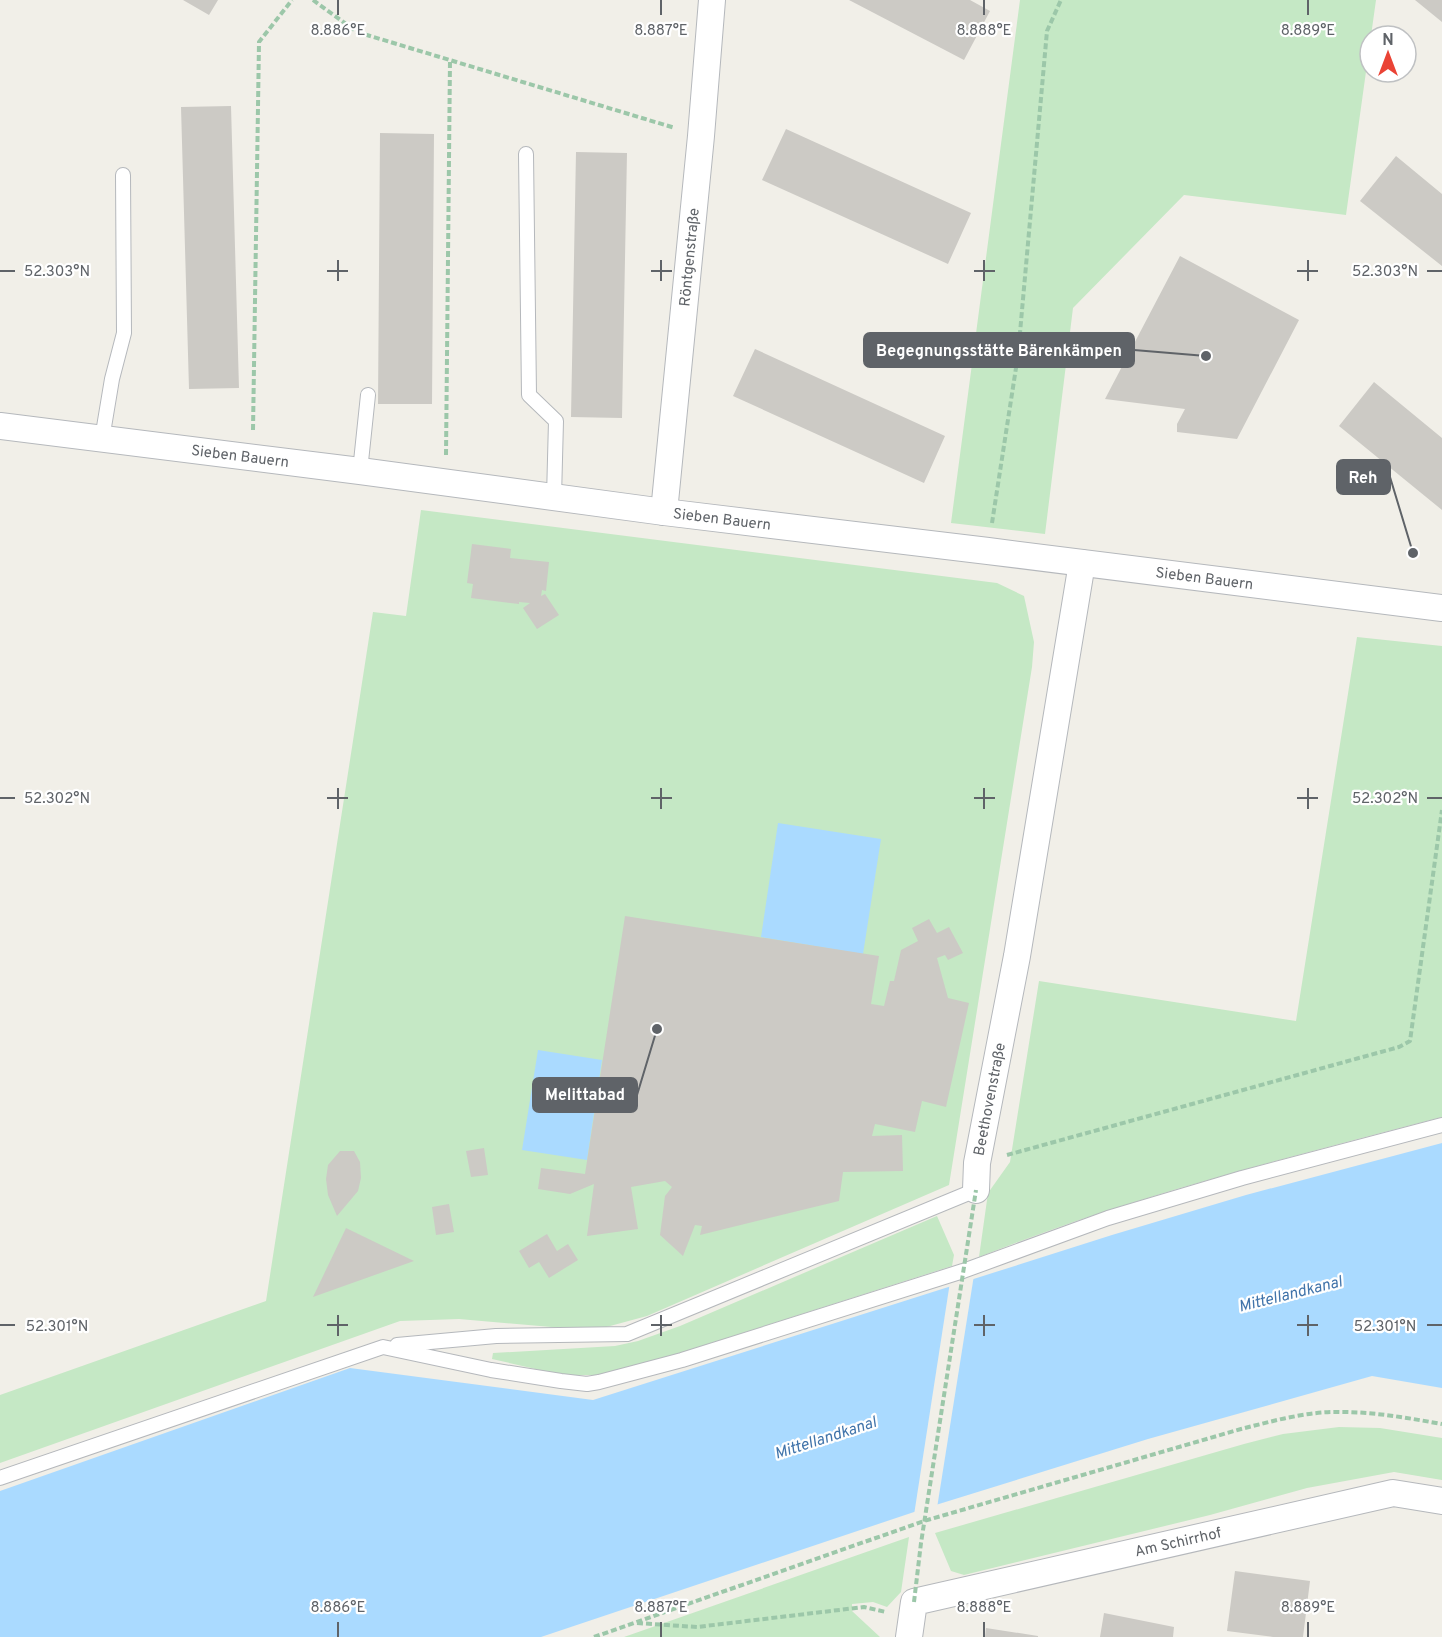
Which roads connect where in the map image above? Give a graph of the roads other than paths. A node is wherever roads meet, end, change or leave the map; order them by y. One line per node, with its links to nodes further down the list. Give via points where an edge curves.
1 (712, 0): 9 (street, Röntgenstraße)
2 (526, 154): 8 (lane, via 528,395 556,422)
3 (123, 175): 6 (lane, via 124,333)
4 (369, 395): 7 (lane)
5 (0, 426): 6 (street, Sieben Bauern)
6 (102, 439): 7 (street, Sieben Bauern)
7 (360, 471): 8 (street, Sieben Bauern)
8 (554, 497): 9 (street, Sieben Bauern)
9 (664, 512): 10 (street, Sieben Bauern)
10 (1082, 563): 11 (street, Sieben Bauern); 13 (street, Beethovenstraße, via 1017,956 977,1163)
11 (1442, 609)
12 (1442, 1125): 14 (lane, via 1108,1218 963,1271 682,1360 599,1382 587,1384 491,1370)
13 (976, 1190): 14 (lane, via 627,1334 496,1336)
14 (383, 1347): 15 (lane)
15 (0, 1478)
16 (1442, 1501): 17 (street, Am Schirrhof, via 1393,1493)
17 (912, 1620)

